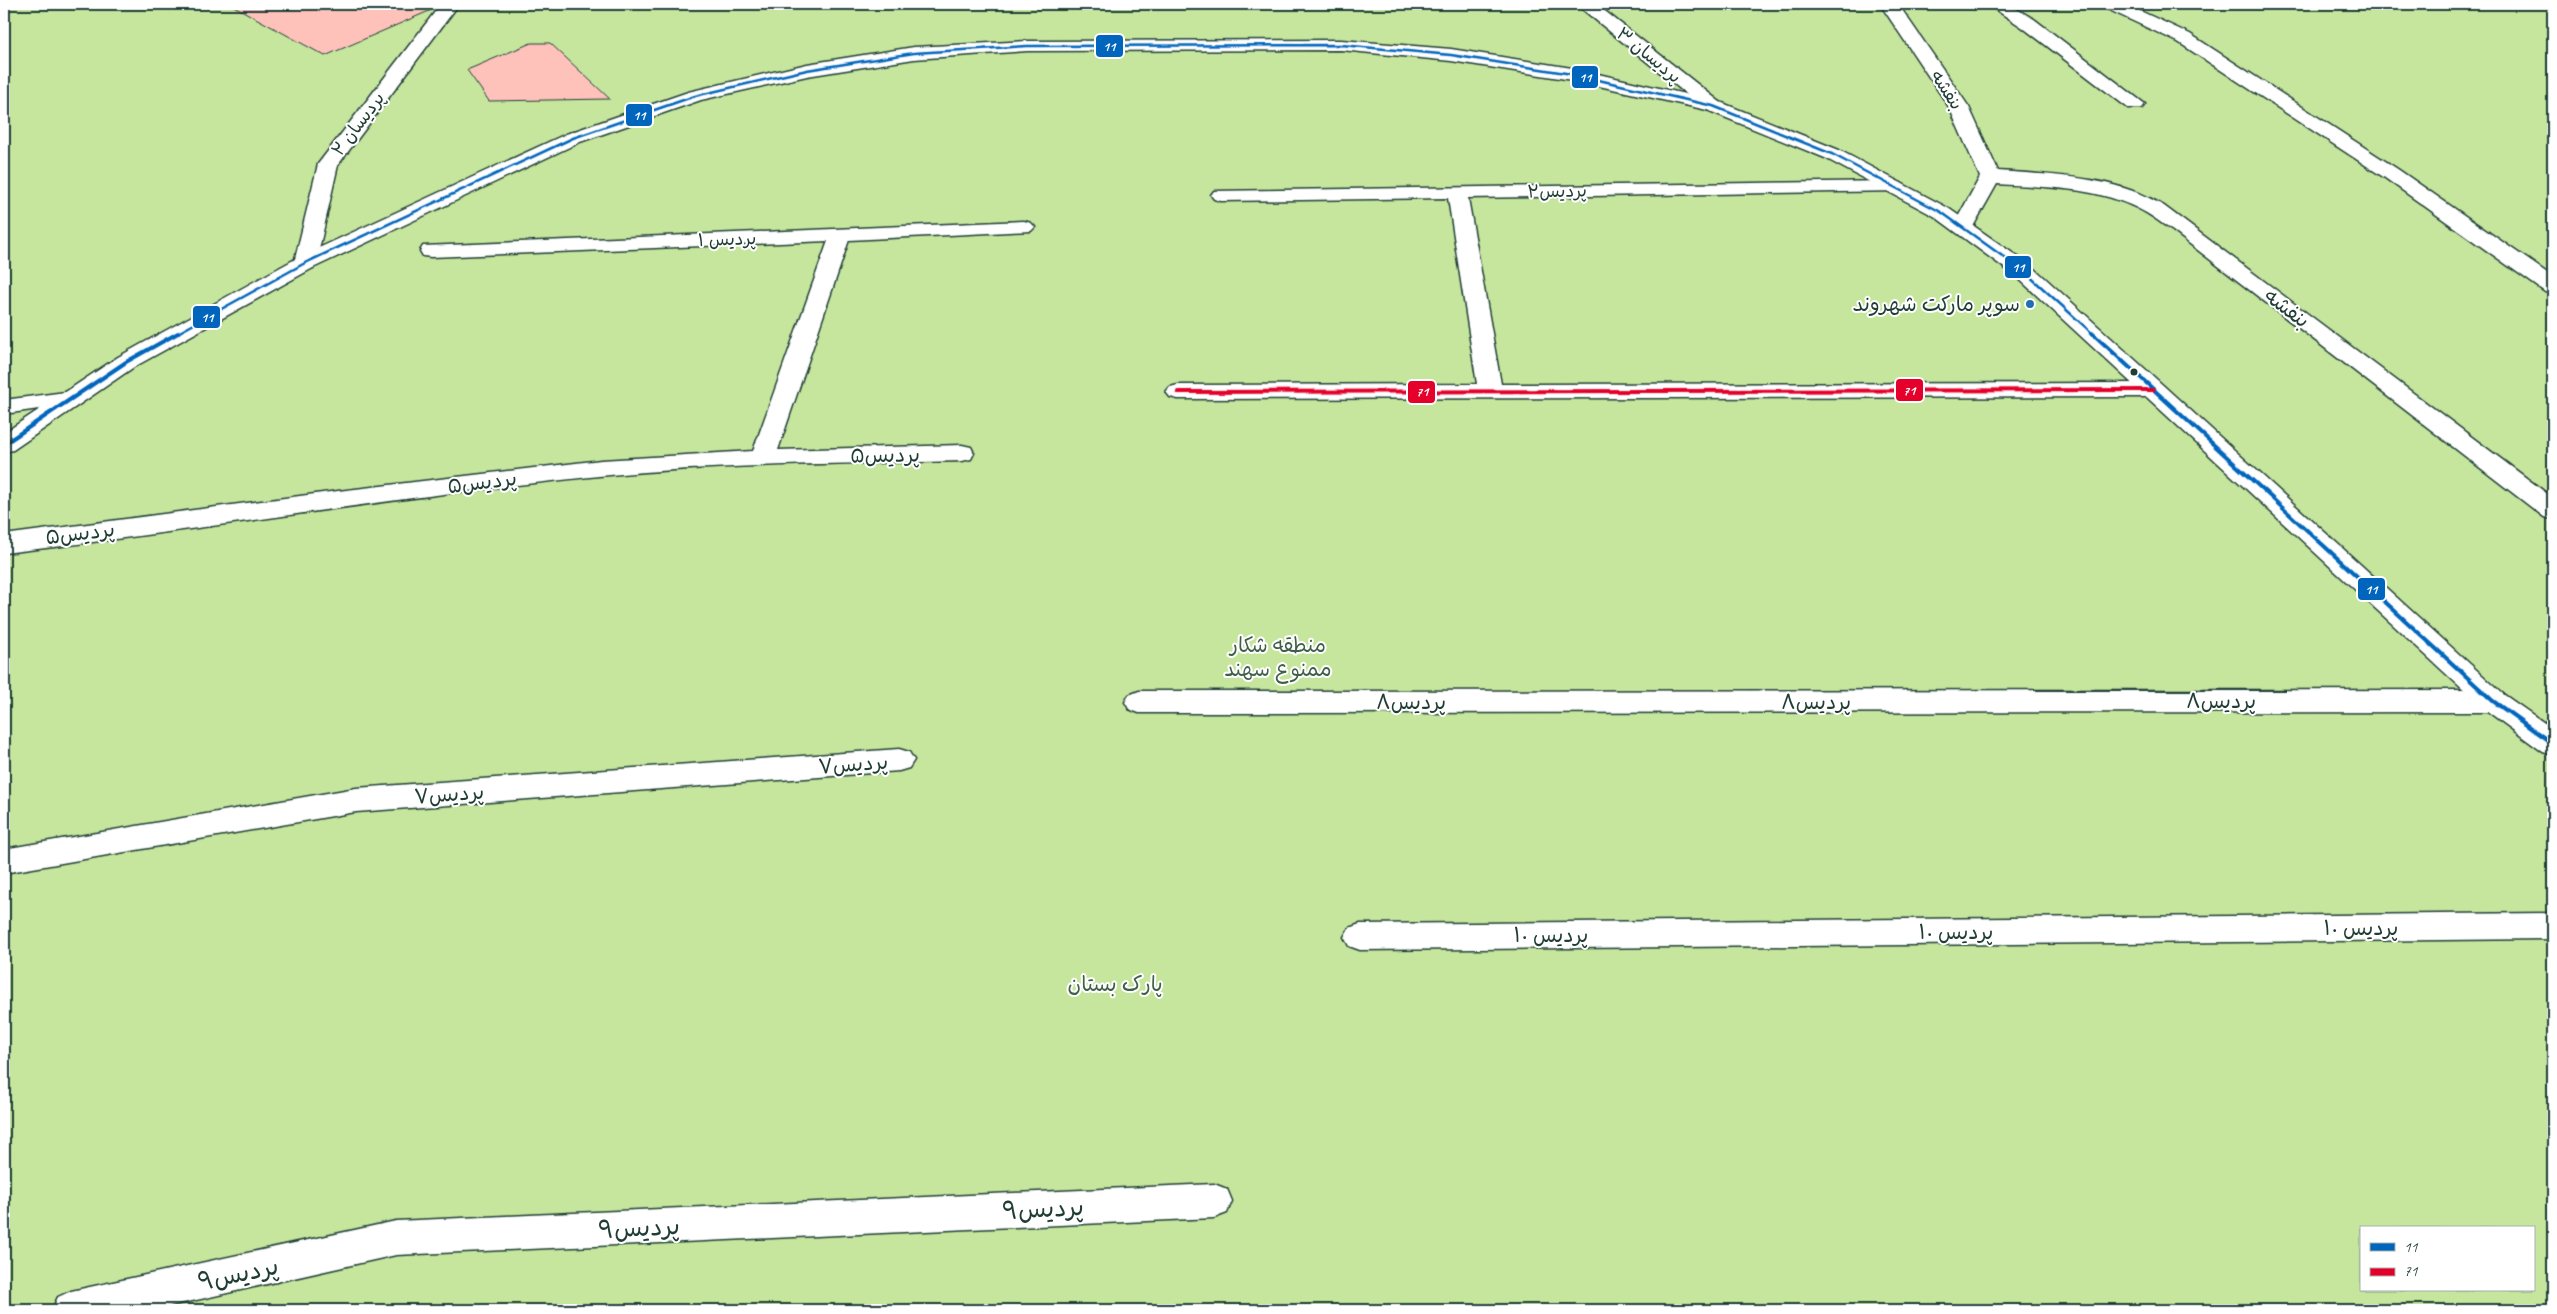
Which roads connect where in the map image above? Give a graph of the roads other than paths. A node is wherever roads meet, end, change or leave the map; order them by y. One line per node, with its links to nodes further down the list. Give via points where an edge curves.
1 (450, 4): 16 (street, پردیسان ۲, via 328,164)
2 (1585, 4): 7 (street, پردیسان ۳)
3 (1996, 4): 6 (street, via 2028,23)
4 (2111, 4): 17 (street, via 2184,38 2392,174)
5 (1893, 6): 8 (street, بنفشه, via 1959,107)
6 (2135, 104)
7 (1713, 106): 9 (street, via 1832,154); 16 (street, via 1572,74 1451,55 1341,44 1027,46 914,53 807,70 696,96 573,138)
8 (1990, 177): 13 (street); 26 (street, بنفشه, via 2043,180 2093,188 2141,202 2180,227)
9 (1894, 187): 10 (street, پردیس۲); 13 (street, via 1941,212)
10 (1457, 192): 11 (street, پردیس۲); 19 (street)
11 (1221, 195)
12 (1024, 227): 14 (street, پردیس ۱)
13 (1963, 228): 18 (street, via 2026,273)
14 (841, 234): 15 (street, پردیس ۱); 25 (street)
15 (431, 251)
16 (305, 263): 21 (street, via 126,362)
17 (2553, 287)
18 (2153, 390): 19 (street); 28 (street)
19 (1490, 391): 20 (street)
20 (1178, 392)
21 (73, 398): 22 (street); 23 (street)
22 (4, 406)
23 (4, 444)
24 (962, 453): 25 (street, پردیس۵)
25 (763, 458): 27 (street, پردیس۵, via 601,468)
26 (2553, 511)
27 (4, 544)
28 (2493, 701): 29 (street, پردیس۸); 30 (street)
29 (1139, 702)
30 (2553, 744)
31 (898, 760): 32 (street, پردیس۷, via 356,800)
32 (4, 861)
33 (2553, 926): 34 (street, پردیس ۱۰)
34 (1360, 937)
35 (1214, 1201): 36 (street, پردیس۹, via 396,1238)
36 (72, 1310)

